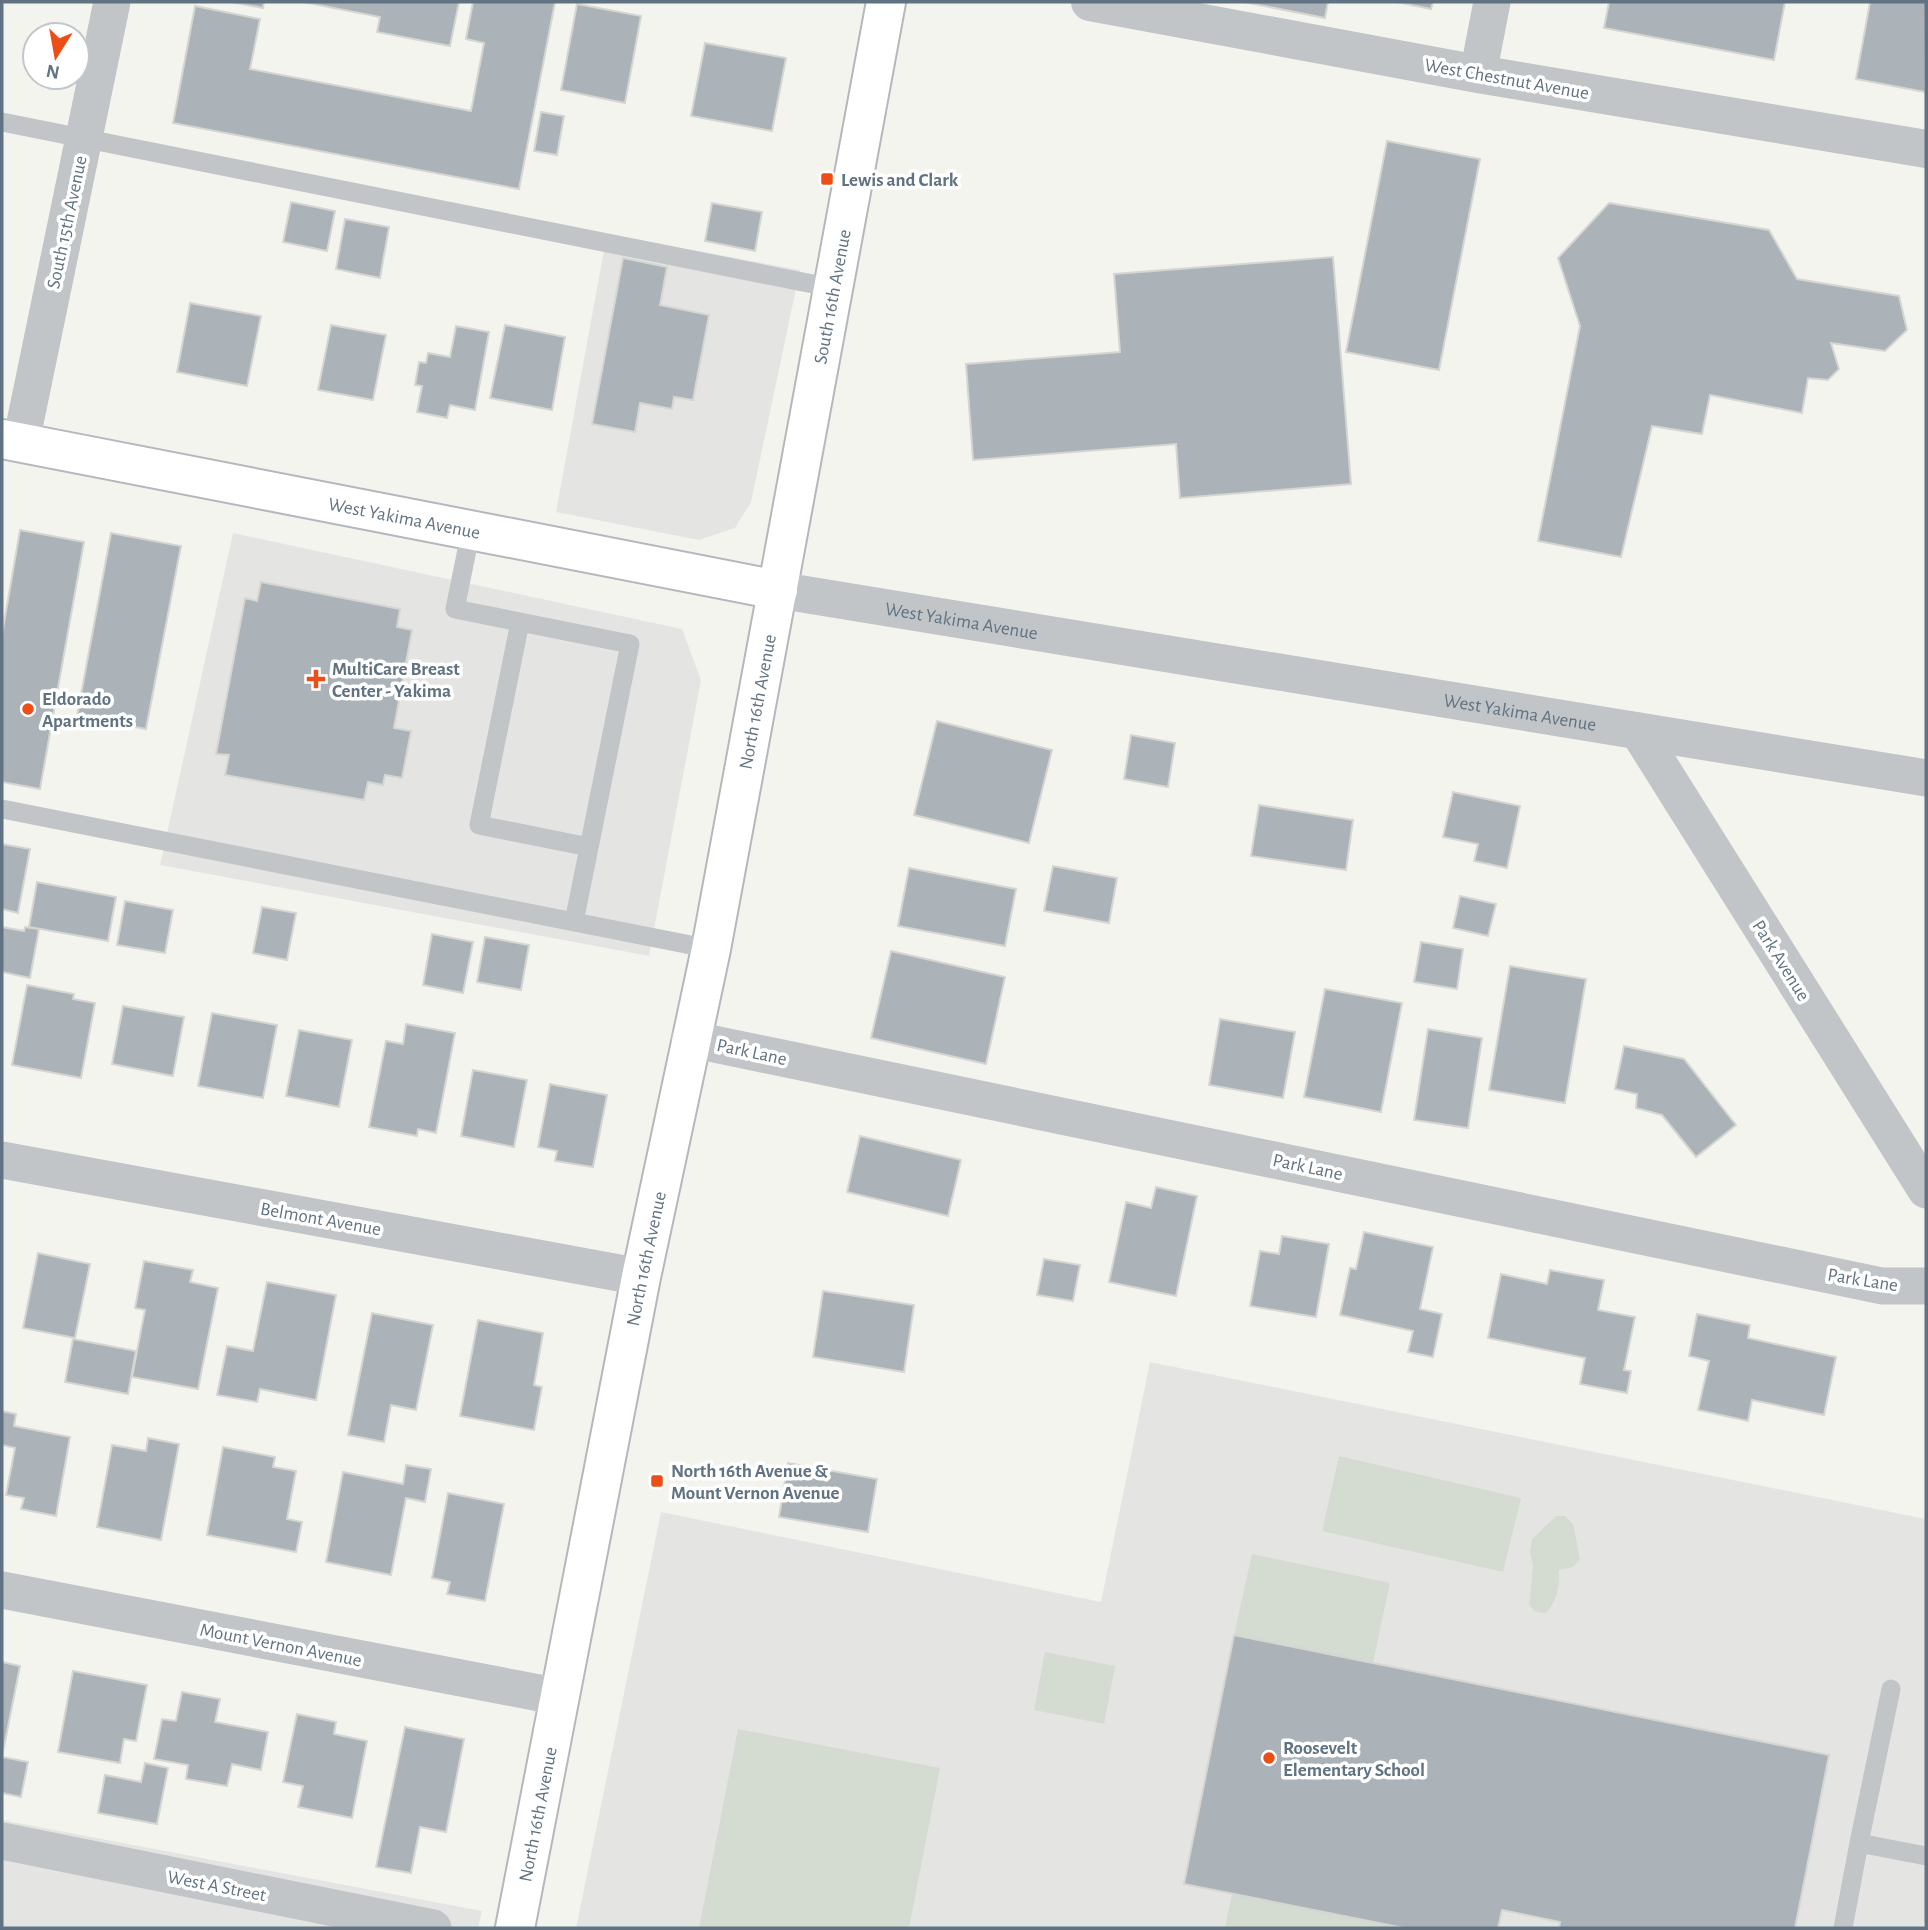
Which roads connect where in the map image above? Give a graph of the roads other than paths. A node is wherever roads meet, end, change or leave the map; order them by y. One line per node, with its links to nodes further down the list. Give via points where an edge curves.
1 (112, 2): 8 (street, South 15th Avenue)
2 (886, 2): 10 (main road, South 16th Avenue)
3 (1090, 2): 5 (street, West Chestnut Avenue)
4 (1492, 2): 6 (street)
5 (1193, 11): 6 (street, West Chestnut Avenue)
6 (1478, 74): 9 (street, West Chestnut Avenue)
7 (2, 122): 8 (lane)
8 (84, 137): 10 (lane); 11 (street, South 15th Avenue)
9 (1926, 149)
10 (834, 288): 13 (main road, South 16th Avenue)
11 (11, 440): 12 (main road, West Yakima Avenue)
12 (471, 530): 13 (main road, West Yakima Avenue); 14 (lane, via 456,609)
13 (778, 590): 15 (street, West Yakima Avenue); 20 (main road, North 16th Avenue)
14 (520, 622): 18 (lane, via 630,644); 18 (lane, via 479,825)
15 (1638, 731): 16 (street, West Yakima Avenue); 23 (street, Park Avenue)
16 (1926, 778)
17 (2, 809): 19 (lane)
18 (589, 847): 19 (lane)
19 (574, 922): 20 (lane)
20 (711, 948): 21 (main road, North 16th Avenue)
21 (690, 1038): 24 (main road, North 16th Avenue); 25 (street, Park Lane, via 1881,1286)
22 (2, 1160): 24 (street, Belmont Avenue)
23 (1926, 1189)
24 (641, 1277): 28 (main road, North 16th Avenue)
25 (1926, 1286)
26 (2, 1590): 28 (street, Mount Vernon Avenue)
27 (1891, 1689): 30 (lane)
28 (560, 1697): 33 (main road, North 16th Avenue)
29 (2, 1841): 32 (street, West A Street)
30 (1859, 1843): 31 (lane); 34 (lane)
31 (1926, 1856)
32 (433, 1928)
33 (515, 1928)
34 (1843, 1928)

